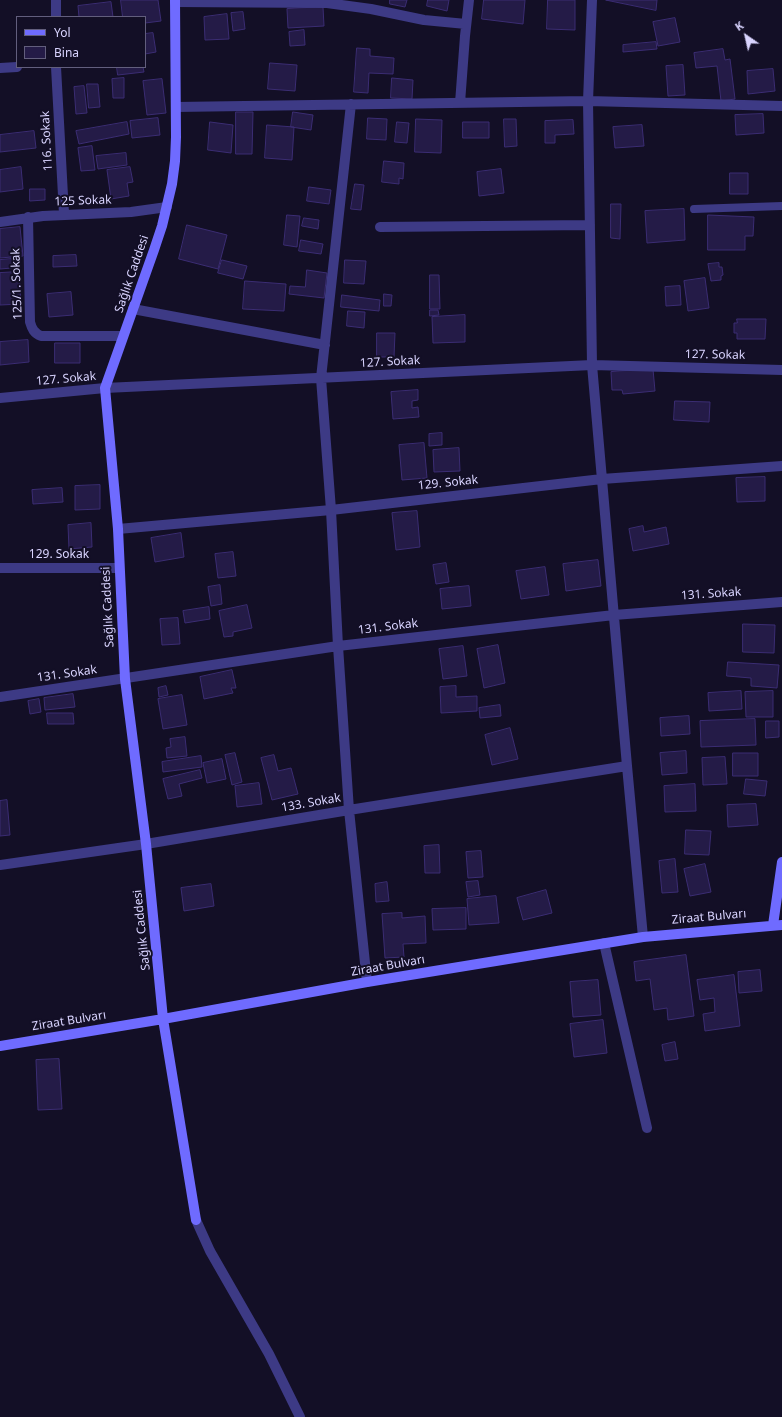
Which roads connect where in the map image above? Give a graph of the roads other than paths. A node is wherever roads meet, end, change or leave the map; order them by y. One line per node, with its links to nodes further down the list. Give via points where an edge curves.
1 (56, 0): 5 (street)
2 (469, 0): 6 (street)
3 (592, 0): 10 (street)
4 (175, 1): 6 (street, via 327,3 424,20); 14 (street, Sağlık Caddesi)
5 (56, 16)
6 (466, 24): 11 (street)
7 (16, 67): 8 (street)
8 (0, 68)
9 (56, 68): 18 (street, 116. Sokak)
10 (588, 101): 11 (street); 13 (street); 21 (street)
11 (460, 103): 12 (street)
12 (351, 104): 14 (street); 25 (street)
13 (782, 106)
14 (176, 107): 15 (street, Sağlık Caddesi, via 175,161)
15 (167, 206): 18 (street, 125 Sokak, via 131,212); 23 (street, Sağlık Caddesi)
16 (782, 206): 17 (lane)
17 (694, 209)
18 (64, 214): 19 (street, 125 Sokak)
19 (28, 217): 20 (street, 125 Sokak); 24 (street, 125/1. Sokak, via 30,322 36,334)
20 (0, 222)
21 (590, 225): 22 (street); 26 (street)
22 (380, 227)
23 (133, 309): 24 (street, Sağlık Caddesi); 25 (street)
24 (123, 336): 29 (street, Sağlık Caddesi)
25 (325, 345): 28 (street)
26 (592, 365): 27 (street, 127. Sokak); 28 (street, 127. Sokak); 32 (street)
27 (782, 370)
28 (321, 378): 29 (street, 127. Sokak); 33 (street)
29 (104, 388): 30 (street, 127. Sokak); 34 (street, Sağlık Caddesi)
30 (0, 398)
31 (782, 466): 32 (street, 129. Sokak)
32 (602, 479): 33 (street, 129. Sokak); 38 (street)
33 (331, 510): 34 (street, 129. Sokak); 39 (street)
34 (118, 530): 36 (street, Sağlık Caddesi)
35 (0, 568): 36 (street, 129. Sokak)
36 (119, 568): 40 (street, Sağlık Caddesi)
37 (782, 602): 38 (street, 131. Sokak)
38 (614, 615): 39 (street, 131. Sokak); 42 (street)
39 (338, 646): 40 (street, 131. Sokak); 43 (street)
40 (125, 679): 41 (street, 131. Sokak); 44 (street, Sağlık Caddesi)
41 (0, 696)
42 (626, 766): 43 (street, 133. Sokak); 48 (street)
43 (348, 810): 44 (street, 133. Sokak); 50 (street)
44 (146, 844): 46 (street, 133. Sokak); 51 (street, Sağlık Caddesi)
45 (782, 862): 47 (street)
46 (0, 865)
47 (778, 925): 48 (street, Ziraat Bulvarı)
48 (643, 937): 49 (street, Ziraat Bulvarı)
49 (604, 943): 50 (street, Ziraat Bulvarı); 53 (street)
50 (367, 982): 51 (street, Ziraat Bulvarı)
51 (164, 1020): 52 (street, Ziraat Bulvarı); 54 (street, Sağlık Caddesi, via 196,1220 210,1251 269,1354)
52 (0, 1046)
53 (647, 1128)
54 (300, 1417)

